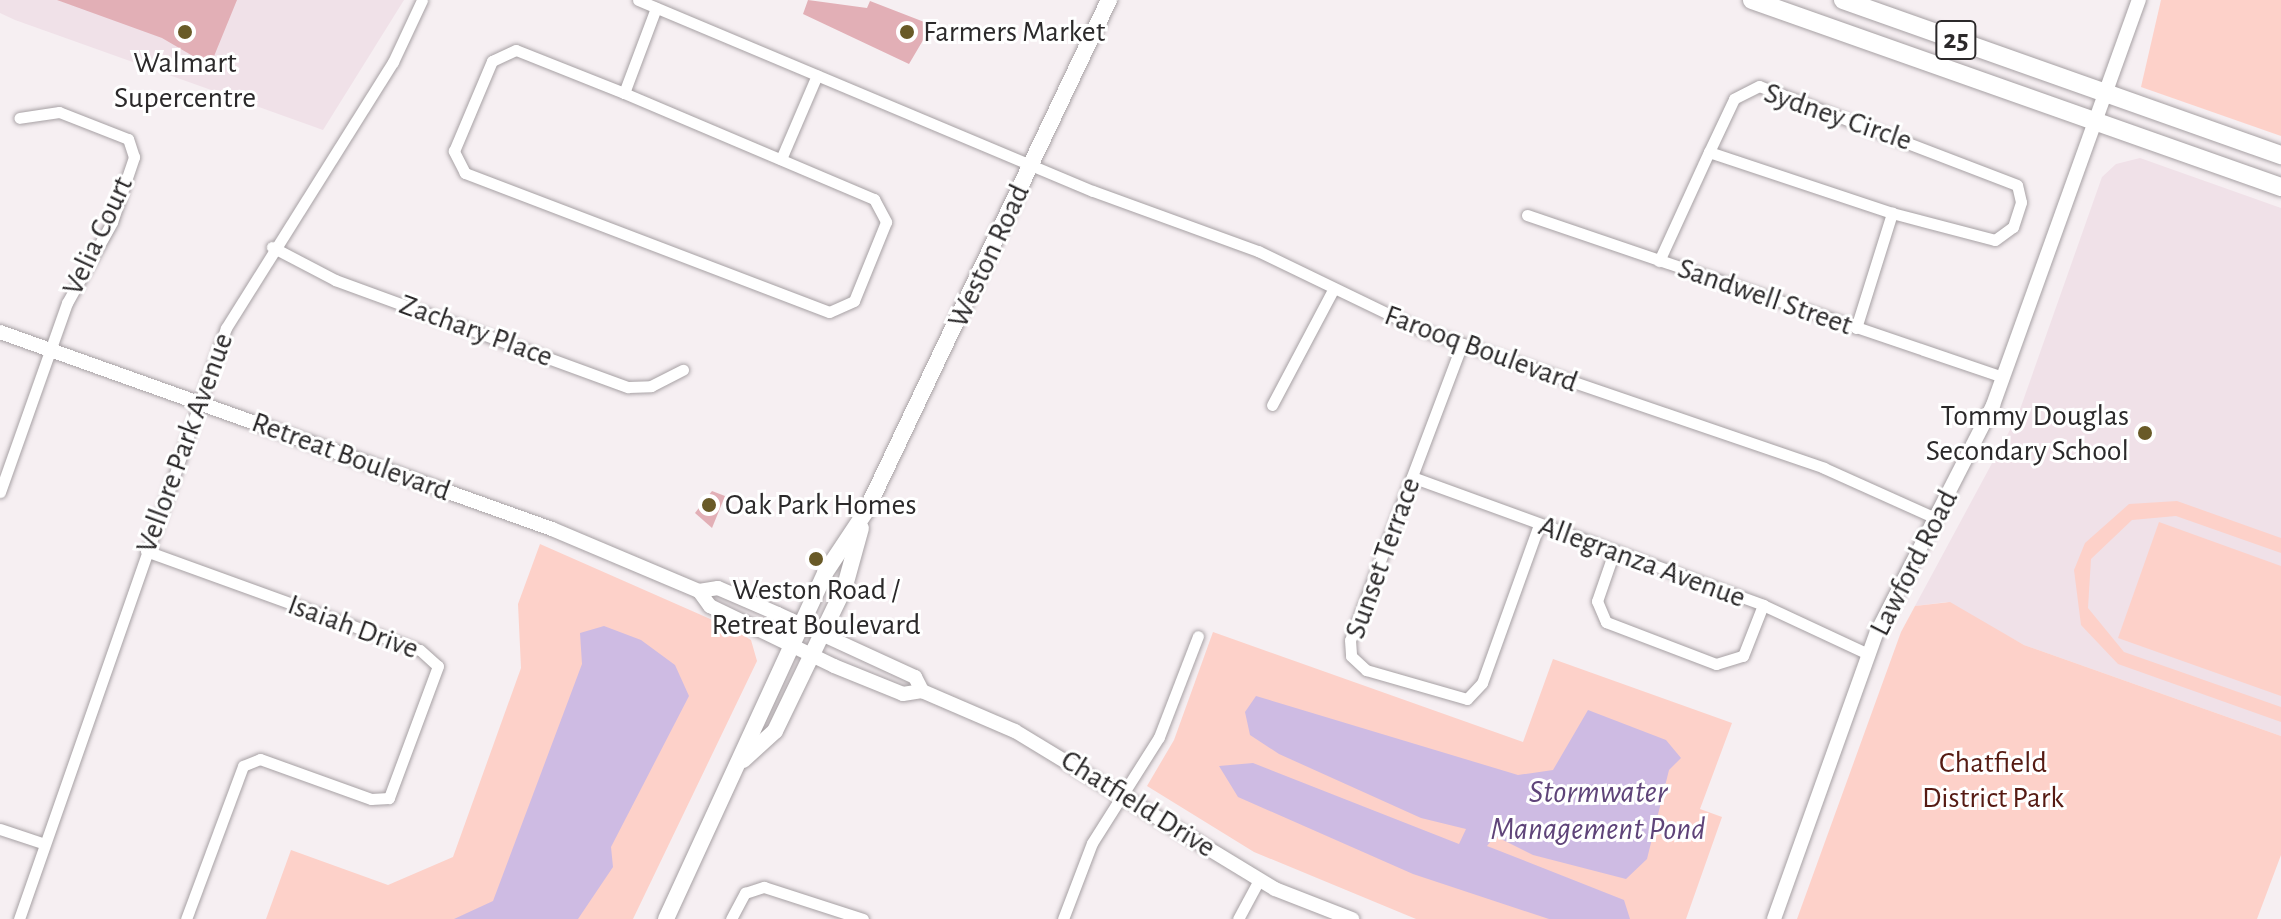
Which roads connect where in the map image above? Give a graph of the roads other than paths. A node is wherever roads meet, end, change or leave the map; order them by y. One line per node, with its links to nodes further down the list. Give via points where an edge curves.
1 (422, 0): 21 (street, Vellore Park Avenue, via 393,62)
2 (638, 0): 8 (street, Farooq Boulevard)
3 (1109, 0): 17 (main road, Weston Road)
4 (1752, 0): 13 (main road, 25)
5 (1843, 0): 7 (main road, 25)
6 (2139, 0): 10 (street, Lawford Road)
7 (1870, 4): 10 (main road, 25)
8 (656, 8): 9 (street, Farooq Boulevard); 11 (street)
9 (817, 75): 16 (street); 17 (street, Farooq Boulevard)
10 (2105, 92): 13 (street, Lawford Road); 15 (main road, 25)
11 (624, 93): 16 (street); 16 (street, via 516,50 492,61 454,151 465,173 829,312 854,301 886,222 874,199)
12 (19, 118): 27 (street, Velia Court, via 59,112 128,139 134,157)
13 (2094, 120): 18 (main road, 25); 29 (street, Lawford Road)
14 (1709, 152): 19 (street, Sydney Circle); 19 (street, Sydney Circle, via 1734,99 1759,86 2011,179 2021,195 2013,227 1995,240); 22 (street)
15 (2281, 155)
16 (781, 159)
17 (1032, 165): 23 (street, Farooq Boulevard, via 1258,251); 34 (main road, Weston Road)
18 (2281, 187)
19 (1892, 213): 24 (street)
20 (1527, 215): 22 (street, Sandwell Street)
21 (272, 247): 28 (street, Zachary Place, via 335,280 628,387 651,386); 30 (street, Vellore Park Avenue, via 232,315)
22 (1659, 261): 24 (street, Sandwell Street)
23 (1333, 290): 26 (street, Farooq Boulevard); 31 (street)
24 (1856, 328): 29 (street, Sandwell Street)
25 (0, 332): 27 (street, Retreat Boulevard)
26 (1462, 344): 32 (street, Sunset Terrace); 35 (street, Farooq Boulevard, via 1824,468)
27 (50, 351): 30 (street, Retreat Boulevard); 33 (street)
28 (683, 370)
29 (2003, 377): 35 (street, Lawford Road)
30 (198, 403): 37 (street, Vellore Park Avenue); 39 (street, Retreat Boulevard, via 552,529)
31 (1272, 405)
32 (1412, 477): 36 (street, Allegranza Avenue); 36 (street, Sunset Terrace, via 1350,640 1351,656 1366,670 1452,700 1476,693)
33 (0, 492)
34 (866, 511): 41 (main road, Weston Road); 42 (main road, Weston Road)
35 (1935, 518): 46 (street, Lawford Road)
36 (1539, 525): 38 (street, Allegranza Avenue)
37 (146, 551): 51 (street, Vellore Park Avenue); 54 (street, Isaiah Drive, via 420,650 438,666 389,798 371,799 260,759 243,766)
38 (1614, 552): 40 (street, Allegranza Avenue); 40 (street, via 1597,601 1601,617 1716,664 1743,656)
39 (699, 591): 41 (street, Retreat Boulevard, via 718,588); 44 (street, Retreat Boulevard, via 710,606)
40 (1763, 605): 46 (street, Allegranza Avenue)
41 (801, 625): 42 (street, Retreat Boulevard); 44 (main road, Weston Road)
42 (821, 636): 45 (main road, Weston Road); 47 (street, Chatfield Drive, via 915,677)
43 (1198, 636): 49 (street, via 1159,737)
44 (792, 643): 45 (street, Chatfield Drive); 48 (main road, Weston Road)
45 (812, 654): 47 (street, Chatfield Drive, via 903,694); 48 (main road, Weston Road, via 775,731)
46 (1868, 654): 61 (street, Lawford Road)
47 (922, 691): 49 (street, Chatfield Drive, via 1015,731)
48 (743, 760): 55 (main road, Weston Road)
49 (1122, 794): 52 (street, Chatfield Drive); 58 (street, via 1083,861)
50 (0, 829): 51 (street)
51 (42, 843): 53 (street, Vellore Park Avenue)
52 (1259, 880): 59 (street); 60 (street, Chatfield Drive)
53 (19, 919)
54 (186, 919)
55 (666, 919)
56 (731, 919): 57 (street, via 745,893 764,887)
57 (863, 919)
58 (1063, 919)
59 (1238, 919)
60 (1352, 919)
61 (1774, 919)

